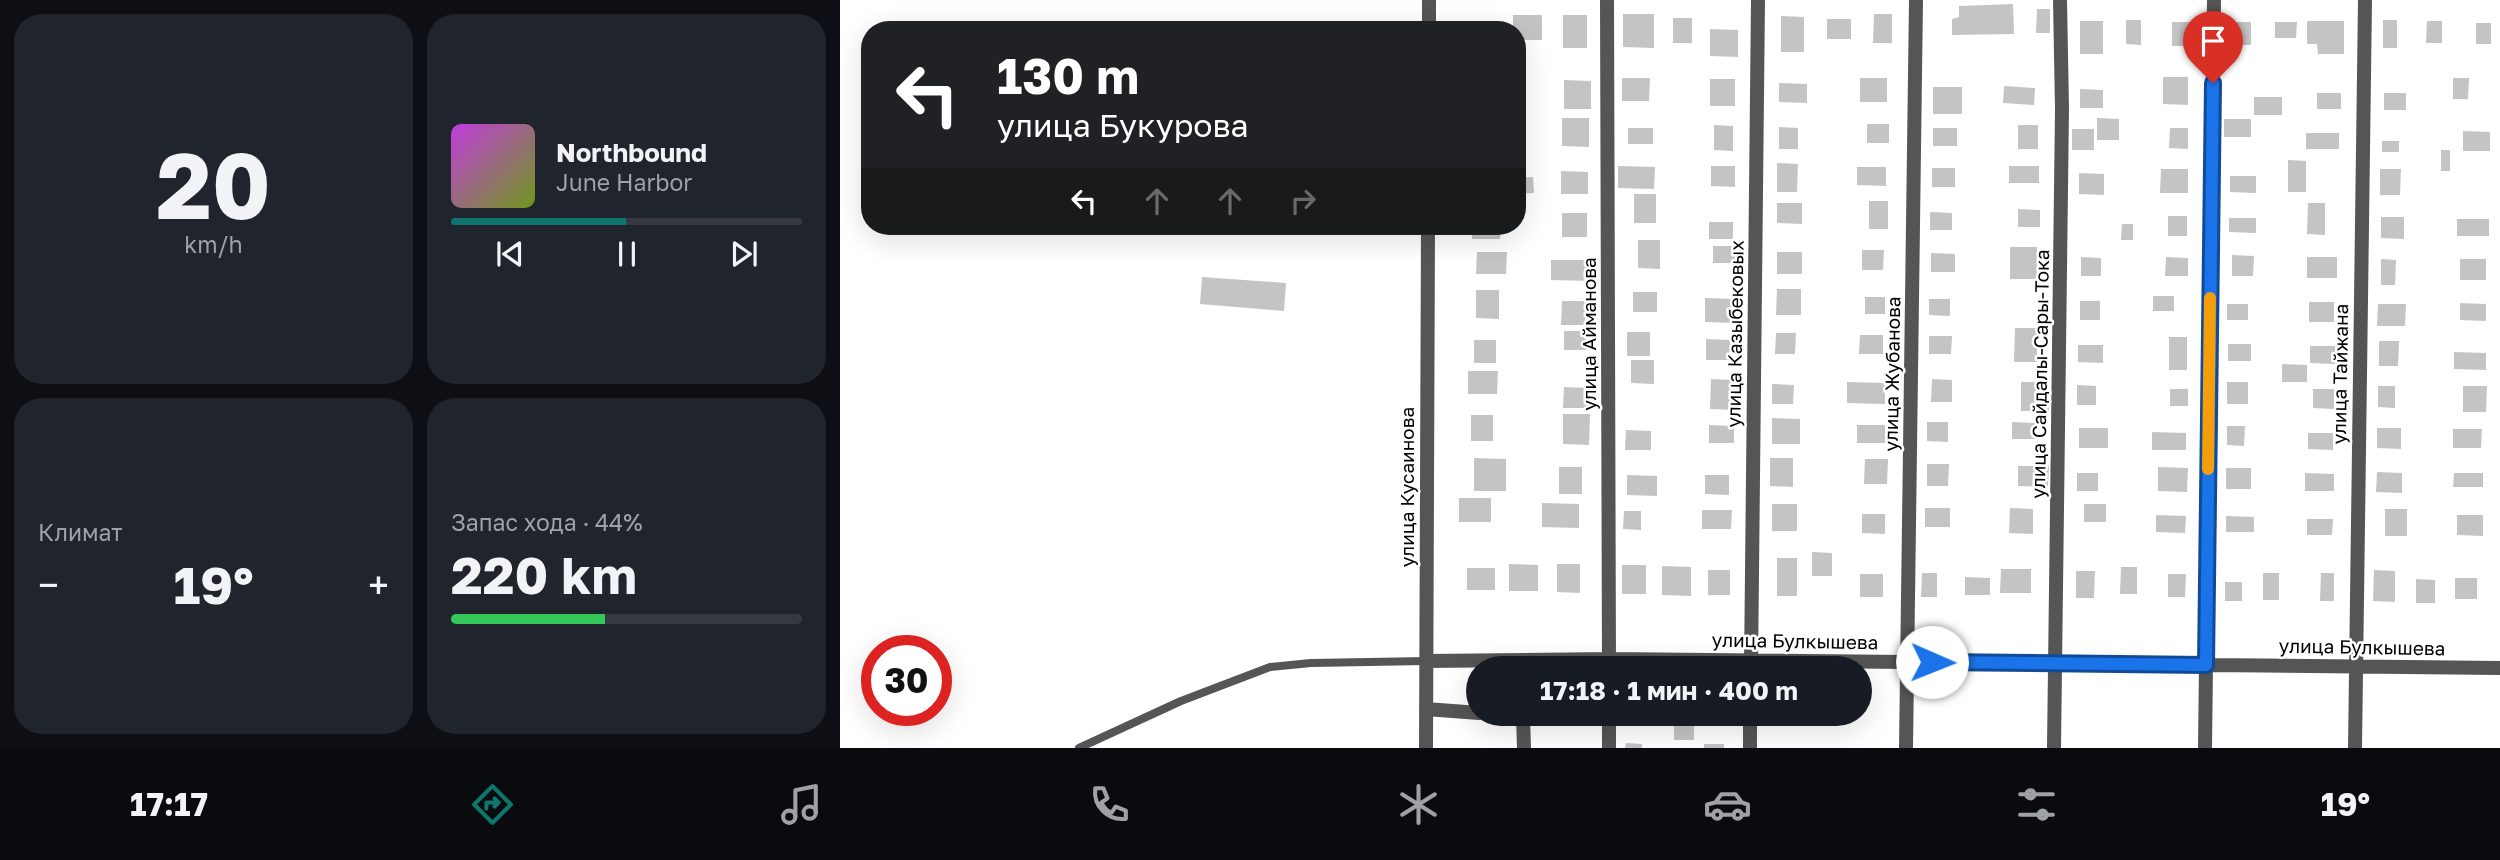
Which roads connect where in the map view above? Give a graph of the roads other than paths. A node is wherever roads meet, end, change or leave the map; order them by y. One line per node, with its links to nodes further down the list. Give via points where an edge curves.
1 (1429, 0): 8 (street)
2 (1607, 0): 10 (street, улица Айманова)
3 (1758, 0): 11 (street, улица Казыбековых)
4 (1916, 0): 15 (street, улица Жубанова)
5 (2060, 0): 16 (street, улица Сайдалы-Сары-Тока)
6 (2214, 0): 17 (street)
7 (2365, 0): 18 (street, улица Тайжана)
8 (1429, 21)
9 (1428, 235): 12 (street, улица Кусаинова)
10 (1609, 656)
11 (1751, 656)
12 (1426, 661): 13 (street, улица Булкышева); 20 (street, улица Кусаинова); 25 (lane, via 1270,667)
13 (1466, 662)
14 (1872, 662): 15 (street, улица Булкышева)
15 (1907, 662): 16 (street, улица Булкышева); 30 (street, улица Жубанова)
16 (2055, 663): 17 (street, улица Булкышева); 31 (street, улица Сайдалы-Сары-Тока)
17 (2206, 665): 18 (street, улица Булкышева); 32 (street)
18 (2356, 667): 19 (street, улица Булкышева); 33 (street, улица Тайжана)
19 (2500, 668)
20 (1426, 709): 21 (street); 26 (street, улица Кусаинова)
21 (1466, 712)
22 (1525, 726): 27 (street)
23 (1609, 726): 28 (street)
24 (1751, 726): 29 (street)
25 (1079, 748)
26 (1426, 748)
27 (1524, 748)
28 (1609, 748)
29 (1750, 748)
30 (1906, 748)
31 (2054, 748)
32 (2205, 748)
33 (2355, 748)

